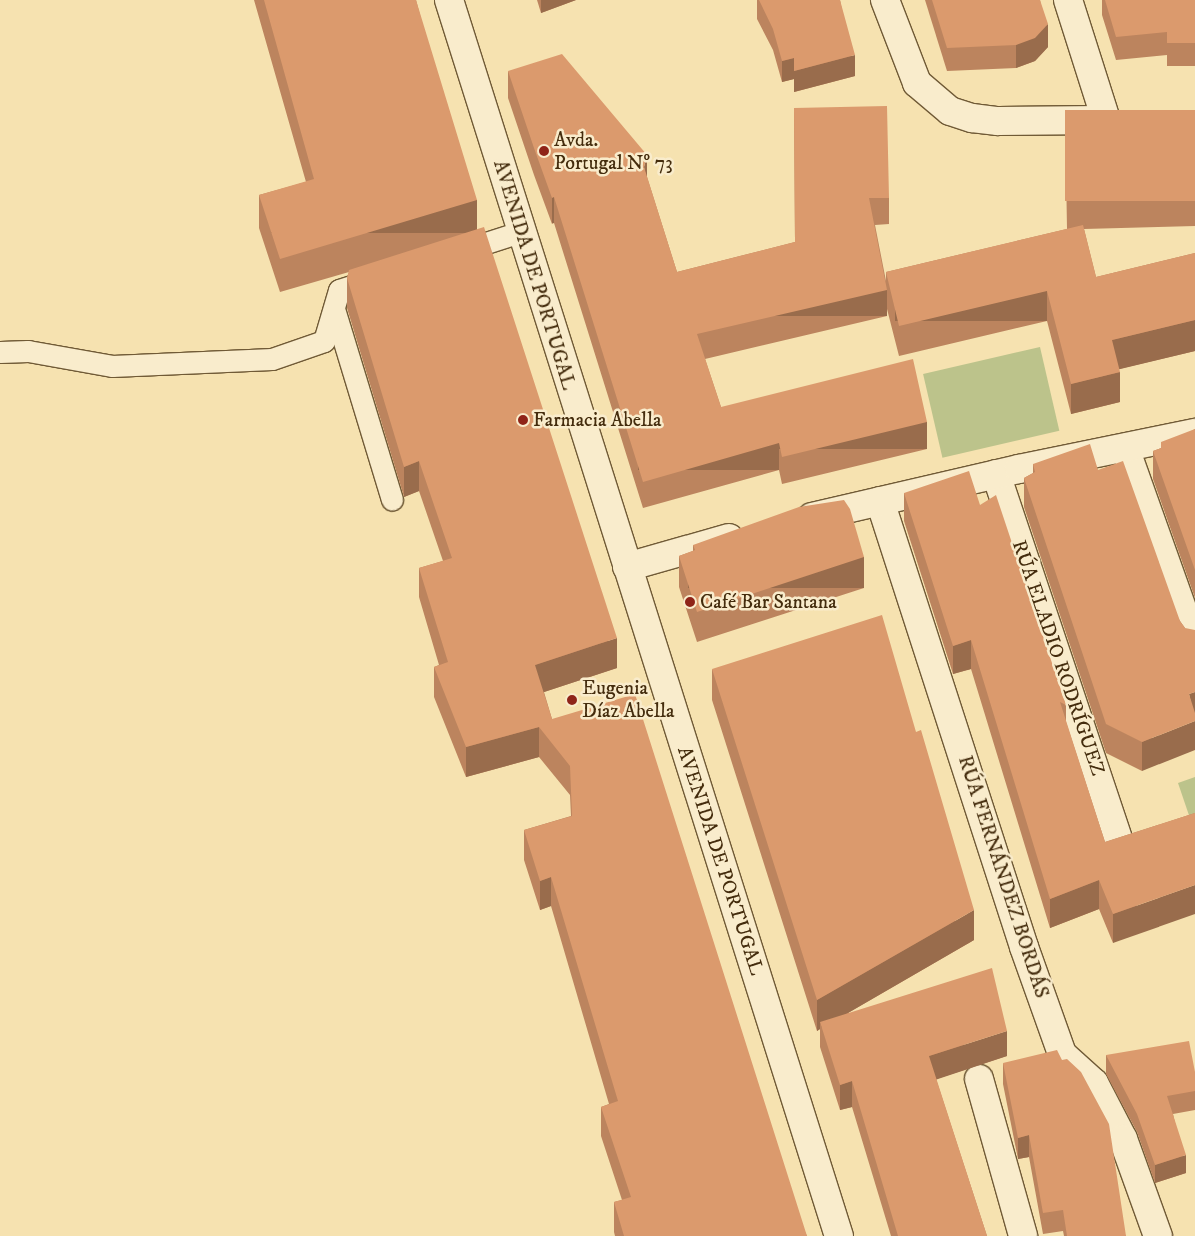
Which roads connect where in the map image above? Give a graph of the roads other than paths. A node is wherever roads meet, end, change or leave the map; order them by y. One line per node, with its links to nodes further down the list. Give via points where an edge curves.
1 (449, 0): 6 (street, AVENIDA DE PORTUGAL)
2 (885, 0): 5 (street, via 917,83 950,110 972,118 998,120)
3 (1068, 0): 5 (street)
4 (1136, 119): 5 (street)
5 (1106, 120)
6 (520, 232): 7 (lane); 18 (street, AVENIDA DE PORTUGAL)
7 (438, 258)
8 (393, 273): 9 (lane, via 339,290)
9 (335, 312): 10 (lane, via 324,341 272,359 112,366 28,351); 14 (lane)
10 (0, 352)
11 (1195, 433): 12 (street)
12 (1125, 448): 13 (street); 19 (street)
13 (996, 474): 15 (street); 20 (street, RÚA ELADIO RODRÍGUEZ)
14 (392, 500)
15 (880, 501): 16 (street); 24 (street, RÚA FERNÁNDEZ BORDÁS, via 1062,1054 1094,1083 1123,1139)
16 (789, 523)
17 (751, 532): 18 (street)
18 (628, 567): 22 (street, AVENIDA DE PORTUGAL)
19 (1195, 645)
20 (1119, 842)
21 (979, 1079): 23 (street)
22 (839, 1236)
23 (1023, 1236)
24 (1158, 1236)

